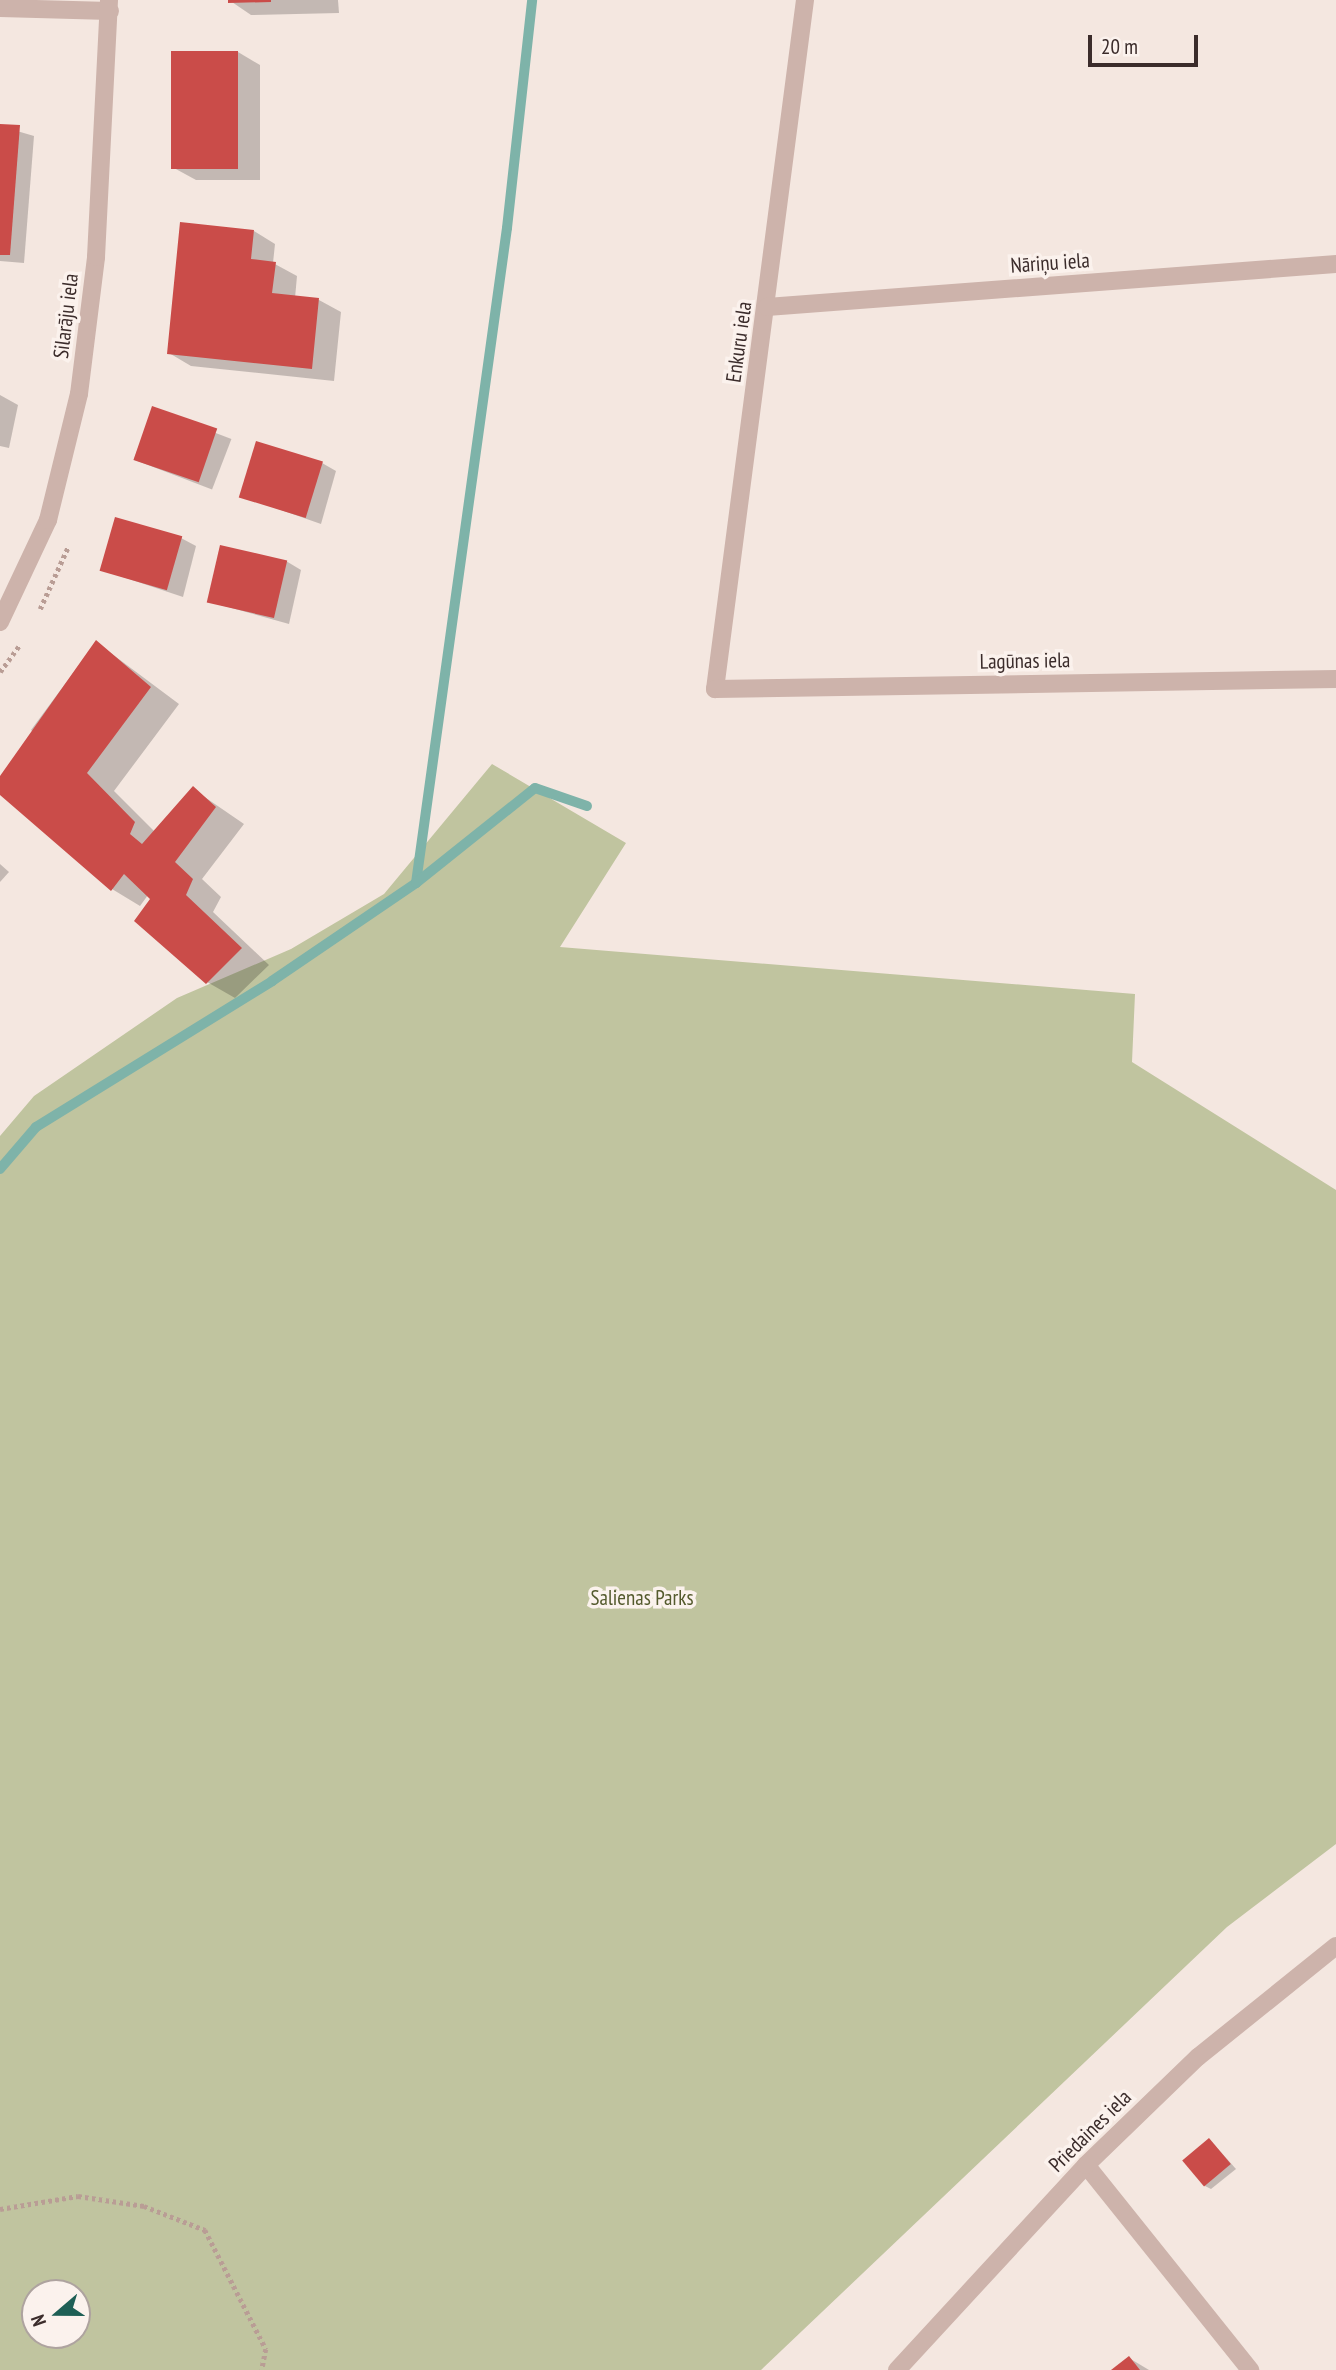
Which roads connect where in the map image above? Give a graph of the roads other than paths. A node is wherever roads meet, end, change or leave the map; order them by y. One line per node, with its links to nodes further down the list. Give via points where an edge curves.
1 (805, 0): 5 (street, Enkuru iela)
2 (109, 6): 3 (street); 6 (street, Silarāju iela, via 96,257 79,394 48,520)
3 (0, 8)
4 (1336, 264): 5 (street, Nāriņu iela)
5 (767, 307): 8 (street, Enkuru iela)
6 (0, 622)
7 (1336, 679): 8 (street, Lagūnas iela)
8 (715, 689)
9 (1336, 1946): 10 (street, Priedaines iela, via 1198,2057)
10 (1086, 2165): 11 (street, Priedaines iela); 12 (street)
11 (897, 2370)
12 (1251, 2370)

